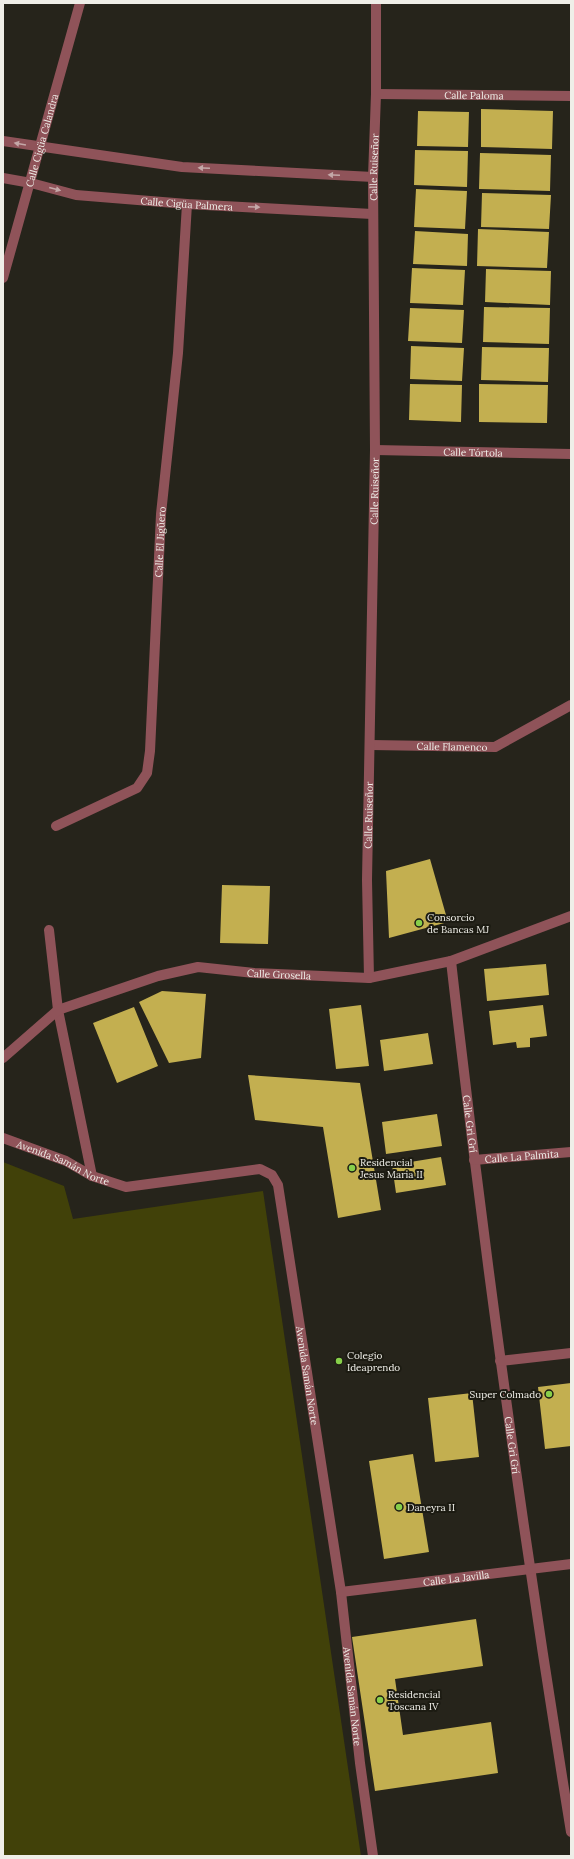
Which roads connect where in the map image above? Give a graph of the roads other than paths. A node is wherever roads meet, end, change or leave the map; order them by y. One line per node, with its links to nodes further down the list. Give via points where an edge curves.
1 (80, 3): 6 (street, Calle Cigüa Calandra)
2 (376, 3): 3 (street, Calle Ruiseñor)
3 (376, 94): 4 (street, Calle Paloma); 7 (street, Calle Ruiseñor)
4 (571, 96)
5 (3, 141): 6 (street, one-way to 5)
6 (40, 147): 7 (street, one-way to 6, via 182,167); 9 (street, Calle Cigüa Calandra)
7 (373, 177): 11 (street, Calle Ruiseñor)
8 (3, 178): 9 (street, Calle Cigüa Palmera)
9 (31, 183): 10 (street, Calle Cigüa Palmera, one-way to 10, via 76,195); 12 (street, Calle Cigüa Calandra)
10 (187, 204): 11 (street, Calle Cigüa Palmera, one-way to 11); 17 (street, Calle El Jigüero, via 178,353 161,514 147,772 137,788)
11 (372, 214): 13 (street, Calle Ruiseñor)
12 (3, 278)
13 (375, 450): 14 (street, Calle Tórtola); 16 (street, Calle Ruiseñor)
14 (571, 454)
15 (571, 705): 16 (street, Calle Flamenco, via 495,747)
16 (370, 745): 21 (street, Calle Ruiseñor, via 367,880)
17 (56, 826)
18 (571, 916): 20 (street, Calle Grosella)
19 (49, 930): 22 (street)
20 (451, 961): 21 (street, Calle Grosella); 26 (street, Calle Gri Grí)
21 (369, 978): 22 (street, Calle Grosella, via 254,973 198,967 158,976)
22 (58, 1010): 23 (street, Calle Grosella); 27 (street)
23 (3, 1058)
24 (3, 1138): 27 (street, Avenida Samán Norte, via 66,1161)
25 (571, 1152): 26 (street, Calle La Palmita)
26 (474, 1160): 29 (street, Calle Gri Grí)
27 (92, 1176): 32 (street, Avenida Samán Norte, via 126,1187 260,1169 272,1175 278,1185)
28 (571, 1353): 29 (street)
29 (500, 1361): 31 (street, Calle Gri Grí)
30 (571, 1564): 31 (street, Calle La Javilla)
31 (531, 1568): 32 (street, Calle La Javilla); 33 (street, Calle Gri Grí)
32 (341, 1592): 34 (street, Avenida Samán Norte)
33 (571, 1832)
34 (373, 1856)

